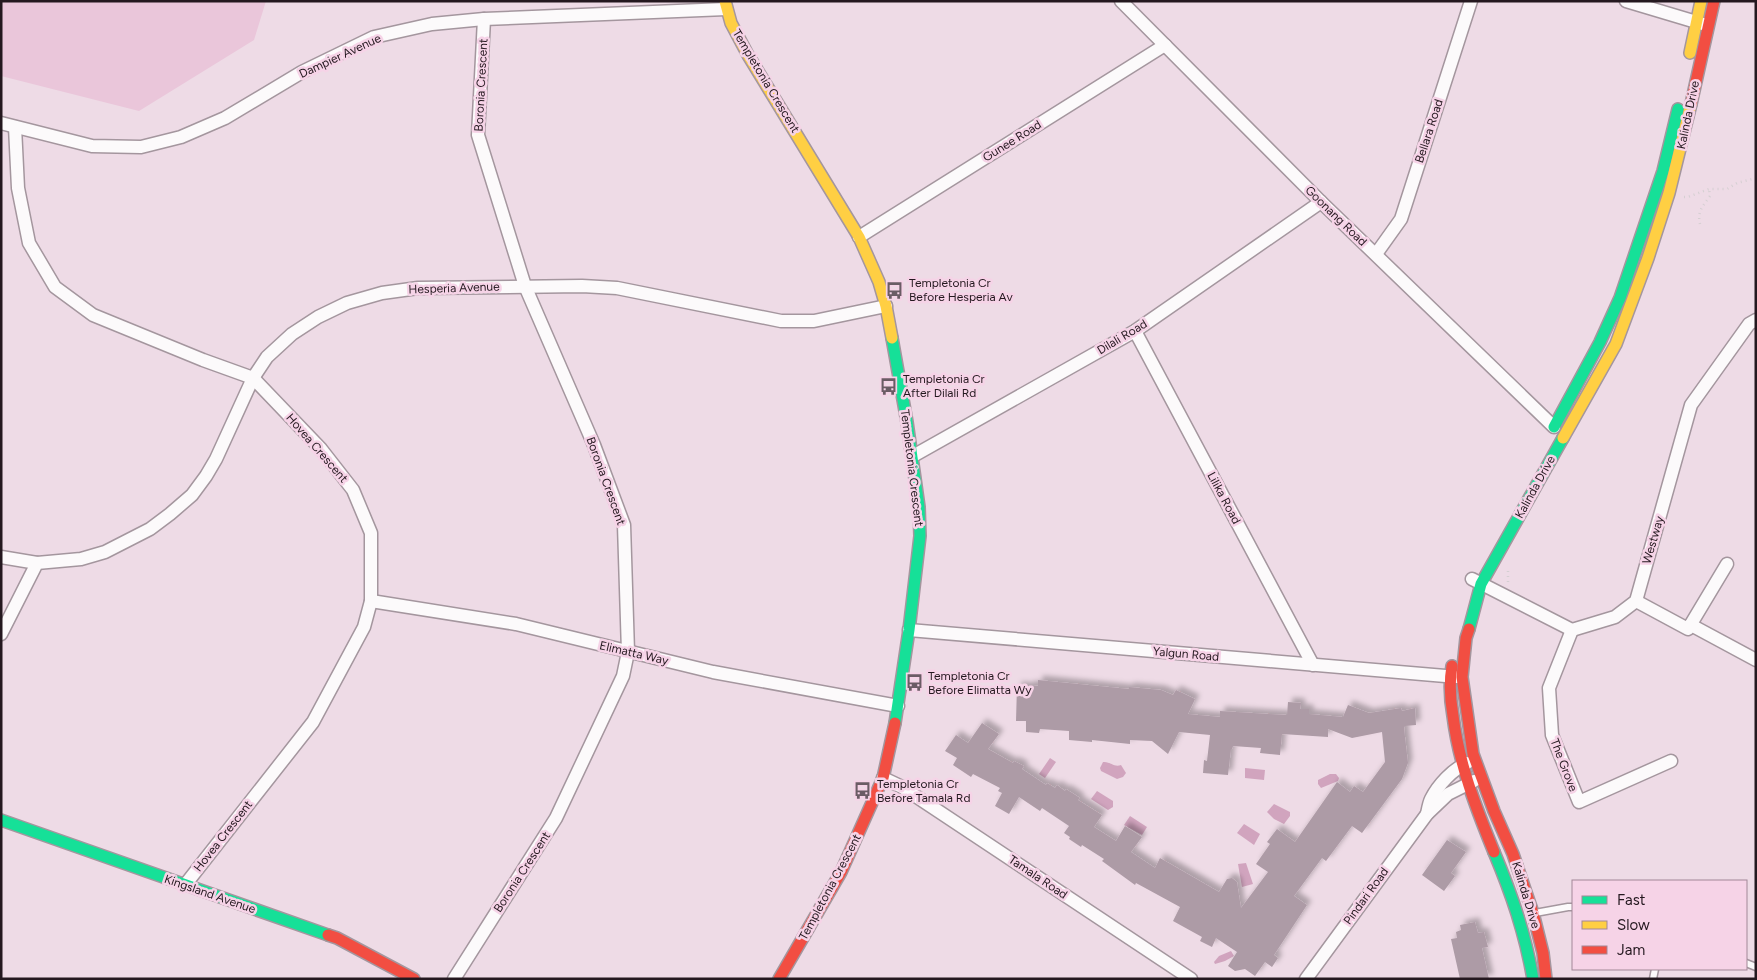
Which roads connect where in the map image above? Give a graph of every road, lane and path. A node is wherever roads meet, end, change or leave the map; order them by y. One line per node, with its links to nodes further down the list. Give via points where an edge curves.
1 (1121, 1): 10 (street, Goonang Road)
2 (1471, 1): 21 (street, Bellara Road, via 1401,219)
3 (1626, 1): 8 (street)
4 (1701, 1): 8 (street, Kalinda Drive)
5 (1714, 1): 9 (street, Kalinda Drive)
6 (725, 5): 7 (street, Dampier Avenue); 20 (street, Templetonia Crescent, via 748,54)
7 (484, 19): 14 (street, Dampier Avenue, via 432,24 374,38 302,72 225,118 181,137 141,148 92,146); 22 (street, Boronia Crescent, via 478,135)
8 (1696, 23): 9 (street); 11 (street, Kalinda Drive)
9 (1709, 25): 17 (street, Kalinda Drive)
10 (1164, 45): 18 (street, Goonang Road); 20 (street, Gunee Road)
11 (1688, 61)
12 (1685, 80): 27 (street, Kalinda Drive, via 1663,171 1620,298)
13 (1, 123): 14 (street, Dampier Avenue)
14 (15, 127): 26 (street, Hovea Crescent, via 18,188 29,243 55,287 93,315)
15 (1756, 178): 16 (path, via 1727,189)
16 (1709, 189): 17 (path, via 1688,197); 19 (path, via 1710,196 1698,216)
17 (1669, 193): 34 (street, Kalinda Drive, via 1616,344)
18 (1321, 202): 21 (street, Goonang Road); 25 (street, Dilali Road)
19 (1700, 224)
20 (859, 237): 23 (street, Templetonia Crescent)
21 (1376, 254): 27 (street, Goonang Road)
22 (526, 286): 23 (street, Hesperia Avenue, via 617,288 781,322 814,321); 26 (street, Hesperia Avenue, via 418,288 382,293 347,303 292,334 267,357); 42 (street, Boronia Crescent, via 594,445 624,525)
23 (886, 306): 28 (street, Templetonia Crescent)
24 (1756, 320): 37 (street, Westway, via 1749,324 1691,405)
25 (1135, 331): 28 (street, Dilali Road); 44 (street, Lilika Road)
26 (253, 378): 31 (street, Hesperia Avenue, via 206,476 192,495 170,514 150,529 105,552 81,559); 36 (street, Hovea Crescent, via 322,449 353,490 370,533)
27 (1552, 431)
28 (913, 456): 39 (street, Templetonia Crescent, via 920,536)
29 (1504, 520): 34 (street, Kalinda Drive)
30 (1, 557): 31 (street, Hesperia Avenue)
31 (37, 563): 41 (street)
32 (1508, 564): 35 (path, via 1508,582)
33 (1727, 564): 38 (street)
34 (1477, 581): 35 (street); 45 (street, Kalinda Drive, via 1463,607)
35 (1502, 594): 40 (street)
36 (371, 601): 42 (street, Elimatta Way, via 516,624); 55 (street, Hovea Crescent, via 364,628 313,722)
37 (1636, 601): 38 (street, via 1688,629); 40 (street, via 1615,617)
38 (1691, 625): 43 (street)
39 (910, 630): 44 (street, Yalgun Road); 46 (street, Templetonia Crescent)
40 (1572, 630): 48 (street, The Grove, via 1549,688 1552,735 1579,802)
41 (1, 634)
42 (628, 652): 46 (street, Elimatta Way, via 713,672); 60 (street, Boronia Crescent, via 623,676 556,818)
43 (1756, 660)
44 (1313, 665): 45 (street, Yalgun Road)
45 (1456, 677): 47 (street, Kalinda Drive); 49 (street, Kalinda Drive, via 1453,734)
46 (898, 706): 51 (street, Templetonia Crescent)
47 (1475, 759): 49 (street, Pindari Road); 50 (street, Kalinda Drive)
48 (1671, 761)
49 (1461, 766): 52 (street, Kalinda Drive); 53 (street, Pindari Road, via 1430,800)
50 (1481, 777): 52 (street, Pindari Road); 57 (street, Kalinda Drive)
51 (883, 778): 61 (street, Templetonia Crescent, via 841,872); 62 (street, Tamala Road, via 902,787)
52 (1468, 784): 53 (street, Pindari Road, via 1448,794); 58 (street, Kalinda Drive)
53 (1427, 814): 63 (street, Pindari Road)
54 (1, 820): 55 (street, Kingsland Avenue)
55 (185, 885): 59 (street, Kingsland Avenue, via 337,938)
56 (1572, 907): 57 (lane)
57 (1533, 913): 58 (lane); 65 (street, Kalinda Drive)
58 (1519, 917): 64 (street, Kalinda Drive, via 1530,955)
59 (414, 979)
60 (454, 979)
61 (779, 979)
62 (1191, 979)
63 (1306, 979)
64 (1532, 979)
65 (1546, 979)

